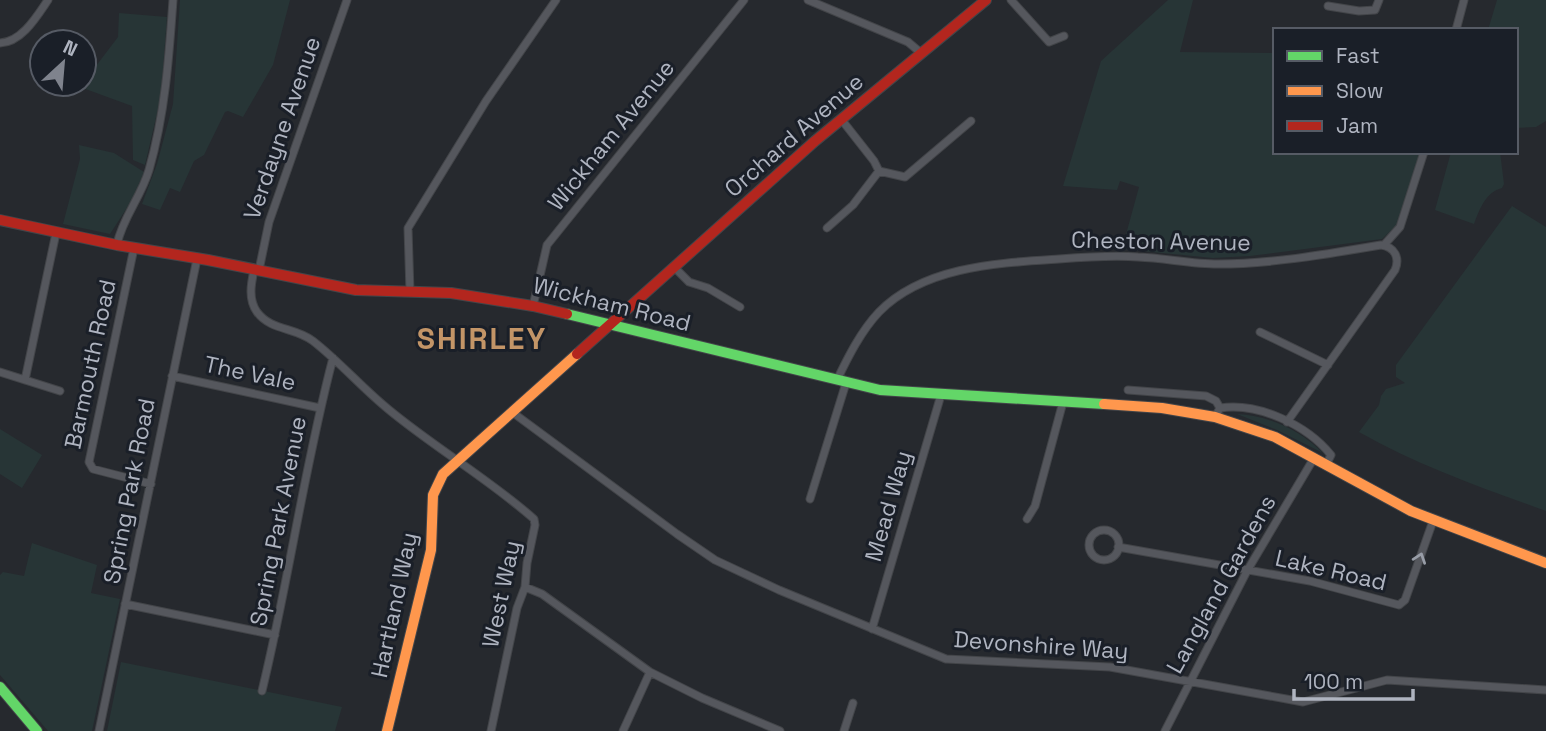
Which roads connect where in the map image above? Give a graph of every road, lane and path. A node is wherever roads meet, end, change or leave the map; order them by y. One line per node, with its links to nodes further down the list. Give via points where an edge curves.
1 (48, 0): 14 (street, via 20,35)
2 (173, 0): 23 (street, via 160,125 144,185 123,223)
3 (347, 0): 28 (street, Verdayne Avenue)
4 (556, 0): 29 (street, via 486,101 408,228)
5 (744, 0): 31 (street, Wickham Avenue, via 547,245)
6 (808, 0): 15 (street, via 908,42)
7 (986, 0): 15 (main road, Orchard Avenue)
8 (1012, 0): 13 (street, via 1049,42)
9 (1379, 0): 11 (street, via 1376,10)
10 (1464, 0): 12 (street)
11 (1328, 6)
12 (1457, 28)
13 (1064, 36)
14 (0, 43)
15 (921, 53): 16 (main road, Orchard Avenue)
16 (841, 119): 19 (street); 27 (main road, Orchard Avenue)
17 (971, 121): 19 (street, via 905,177)
18 (1423, 154): 24 (street, via 1400,227)
19 (879, 171): 21 (street, via 853,205)
20 (0, 220): 22 (main road, Wickham Road)
21 (827, 228)
22 (56, 233): 23 (main road, Wickham Road); 42 (street)
23 (117, 245): 25 (main road, Wickham Road)
24 (1384, 245): 39 (street, via 1396,254 1396,268); 43 (street, Cheston Avenue, via 1240,264 1118,256 963,270 917,287 879,312 861,335)
25 (134, 248): 26 (main road, Wickham Road); 55 (street, Barmouth Road, via 89,462 93,469)
26 (197, 258): 28 (main road, Wickham Road); 41 (street, Spring Park Road)
27 (674, 267): 30 (main road, Orchard Avenue); 32 (street, via 689,282)
28 (256, 270): 29 (main road, Wickham Road, via 356,290); 38 (street, Verdayne Avenue, via 251,295 258,313 273,325 307,336)
29 (410, 292): 31 (main road, Wickham Road, via 458,293)
30 (632, 304): 34 (main road, Orchard Avenue); 35 (main road, via 631,318)
31 (533, 306): 33 (main road, Wickham Road)
32 (740, 307)
33 (576, 315): 34 (main road, Wickham Road); 37 (main road, via 590,330)
34 (611, 324): 35 (main road, Wickham Road); 37 (main road, Hartland Way)
35 (640, 332): 43 (main road, Wickham Road)
36 (1260, 332): 39 (street)
37 (588, 345): 49 (main road, Hartland Way)
38 (332, 358): 48 (street, Spring Park Avenue); 53 (street, Verdayne Avenue, via 389,410)
39 (1328, 365): 51 (street)
40 (0, 372): 42 (street)
41 (172, 376): 48 (street, The Vale); 55 (street, Spring Park Road)
42 (25, 380): 45 (street)
43 (841, 382): 46 (main road, Wickham Road); 56 (street, Cheston Avenue)
44 (1128, 390): 50 (street, Wickham Road, via 1206,396 1216,401)
45 (60, 391)
46 (941, 394): 47 (main road, Wickham Road); 64 (street, Mead Way)
47 (1063, 402): 50 (main road, Wickham Road); 57 (street, via 1035,506)
48 (320, 408): 65 (street, Spring Park Avenue)
49 (512, 412): 53 (main road, Hartland Way); 64 (street, Devonshire Way, via 715,560)
50 (1218, 413): 51 (street, Wickham Road, via 1254,411); 52 (main road, Wickham Road)
51 (1287, 422): 54 (street, Wickham Road, via 1323,446 1331,455)
52 (1314, 458): 54 (main road, Wickham Road); 61 (street, Langland Gardens)
53 (457, 460): 62 (street, West Way, via 534,519); 74 (main road, Hartland Way, via 441,477 433,495 431,550)
54 (1326, 465): 58 (main road, Wickham Road)
55 (151, 484): 63 (street, Spring Park Road)
56 (810, 499)
57 (1027, 519)
58 (1433, 521): 60 (main road, Wickham Road); 61 (street, Lake Road, one-way to 58, via 1402,604)
59 (1118, 547): 59 (street, via 1114,555 1101,559 1090,551 1089,541 1094,533 1109,530); 61 (street, Lake Road)
60 (1546, 563)
61 (1247, 571): 67 (street, Langland Gardens)
62 (526, 587): 66 (street); 75 (street, West Way, via 517,608)
63 (125, 604): 65 (street); 73 (street, Spring Park Road)
64 (872, 629): 67 (street, Devonshire Way, via 951,660 1110,667)
65 (275, 635): 70 (street, Spring Park Avenue)
66 (650, 672): 76 (street); 77 (street)
67 (1190, 681): 69 (street, Devonshire Way, via 1303,702 1387,680); 79 (street, Langland Gardens)
68 (0, 687): 72 (main road)
69 (1546, 690)
70 (262, 691)
71 (853, 703): 78 (street)
72 (37, 731)
73 (99, 731)
74 (387, 731)
75 (491, 731)
76 (623, 731)
77 (780, 731)
78 (844, 731)
79 (1165, 731)

